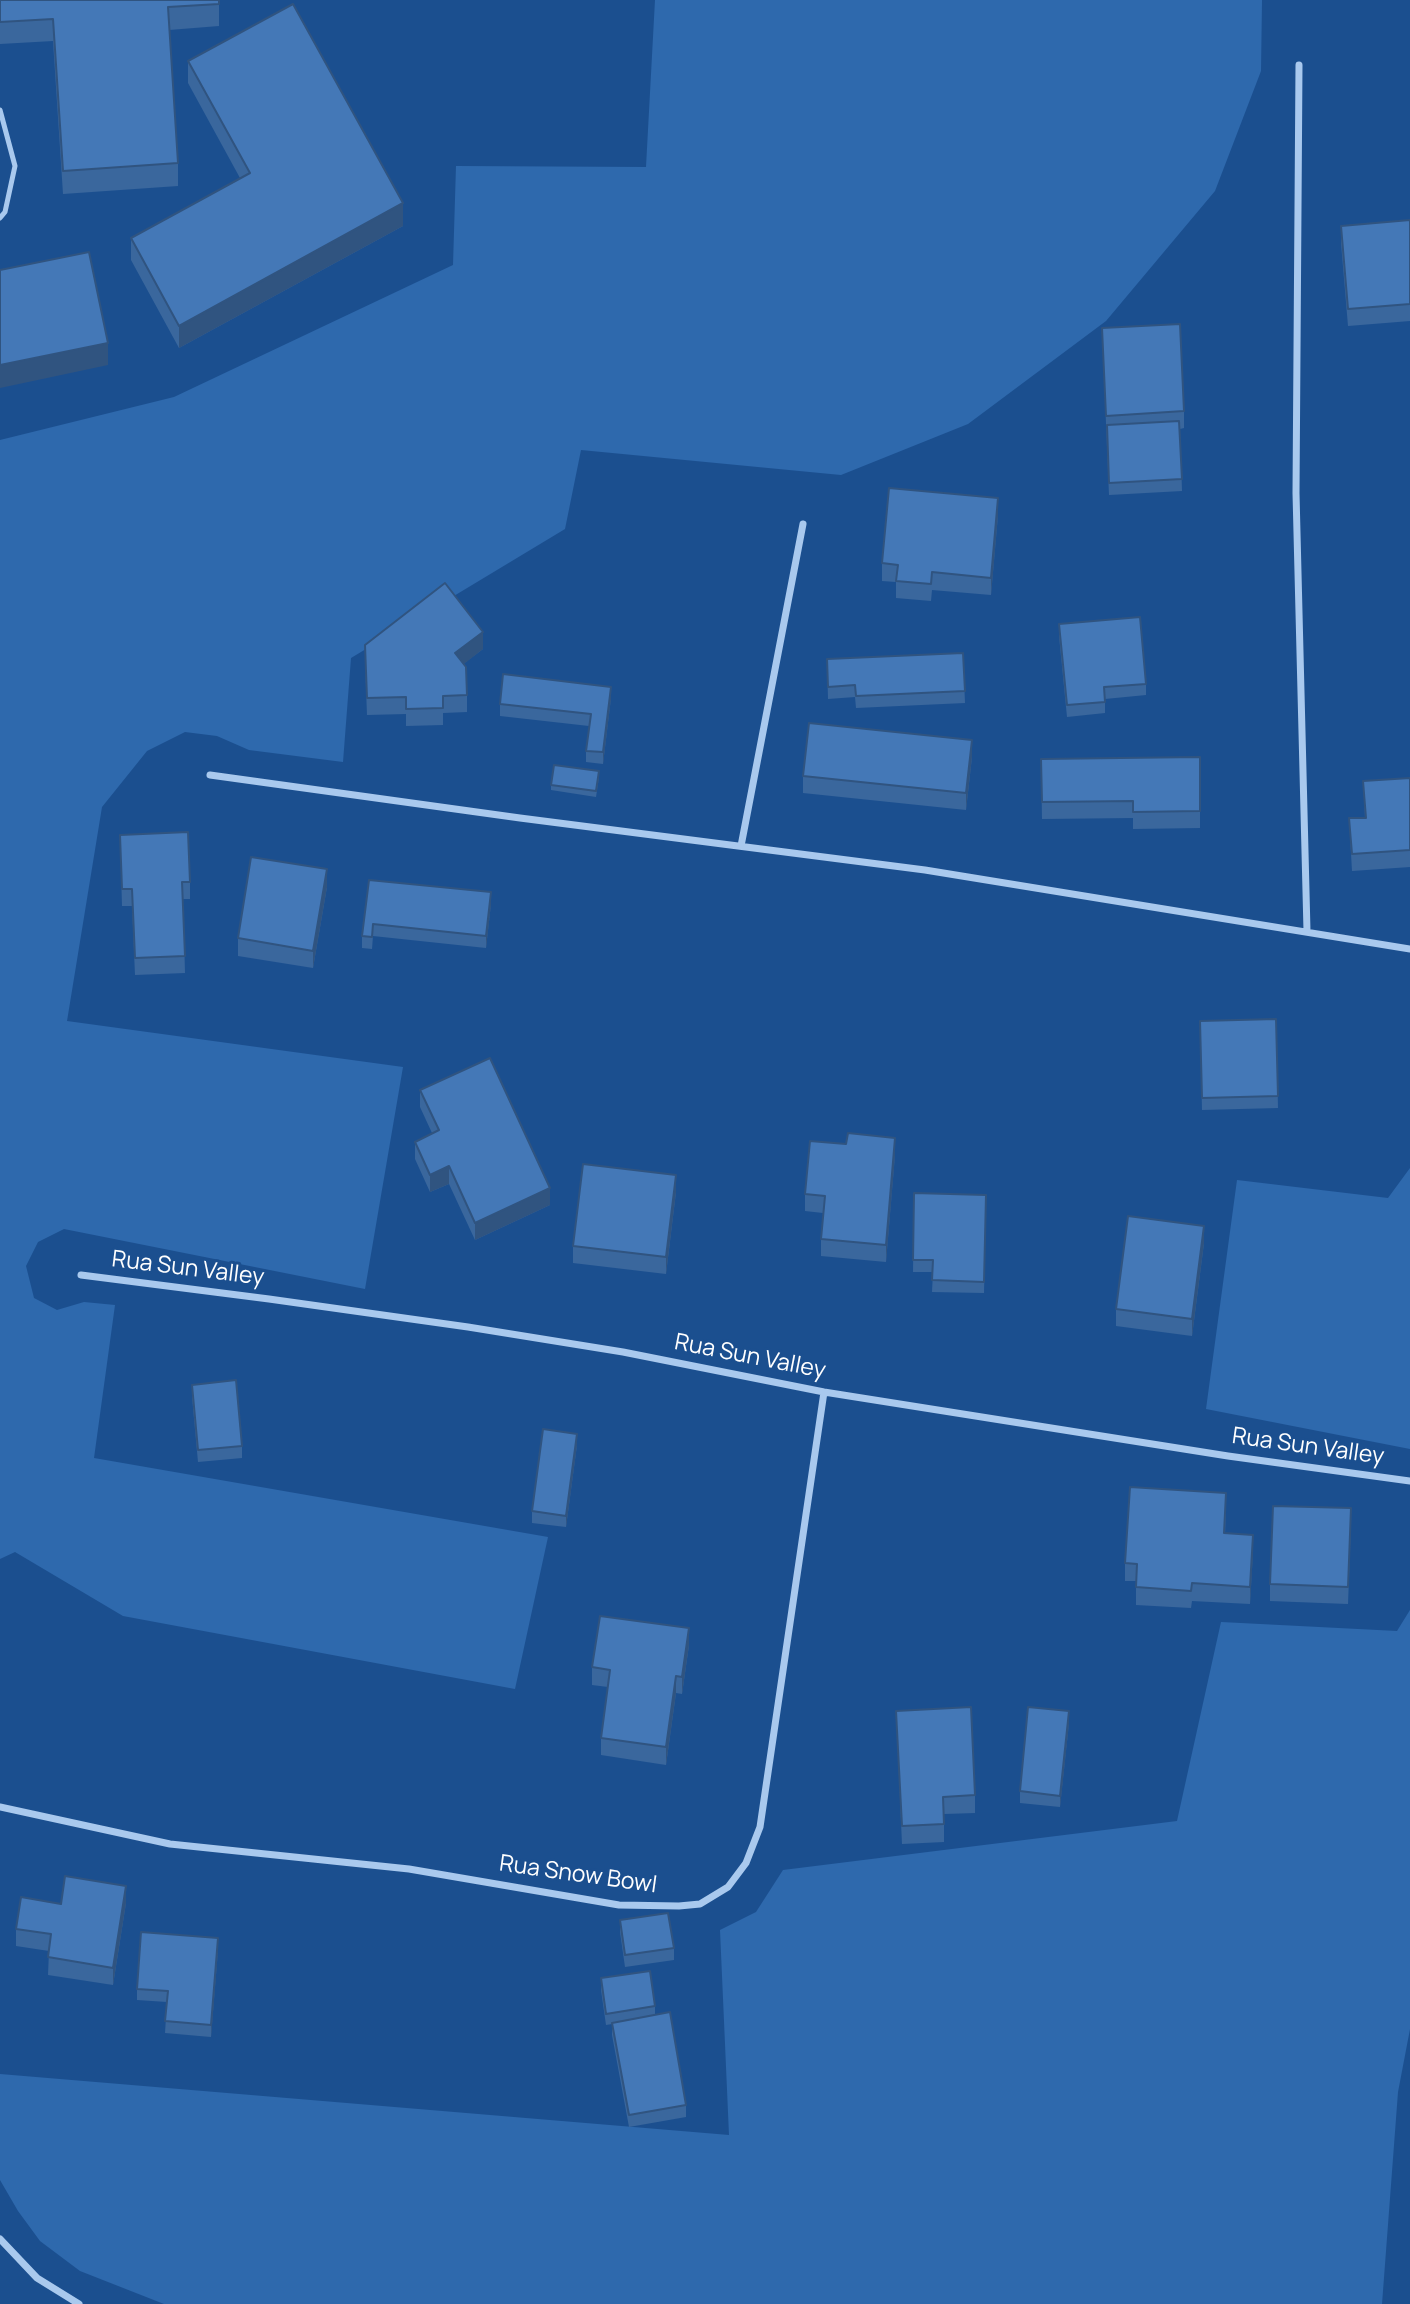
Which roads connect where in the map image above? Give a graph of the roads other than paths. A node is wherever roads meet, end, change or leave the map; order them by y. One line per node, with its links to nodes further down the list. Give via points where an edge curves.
1 (1298, 65): 7 (street, via 1296,493)
2 (0, 110): 3 (lane, via 15,166)
3 (0, 218)
4 (803, 524): 6 (street)
5 (210, 775): 6 (street)
6 (741, 846): 7 (street, via 925,870)
7 (1307, 931): 8 (street)
8 (1410, 949)
9 (81, 1275): 10 (street, Rua Sun Valley, via 468,1327)
10 (824, 1392): 11 (street, Rua Sun Valley); 12 (street, Rua Snow Bowl, via 760,1827 747,1863 728,1887 700,1904 619,1905 409,1869 170,1844)
11 (1410, 1482)
12 (0, 1807)
13 (0, 2239): 14 (street, via 37,2278)
14 (79, 2304)

